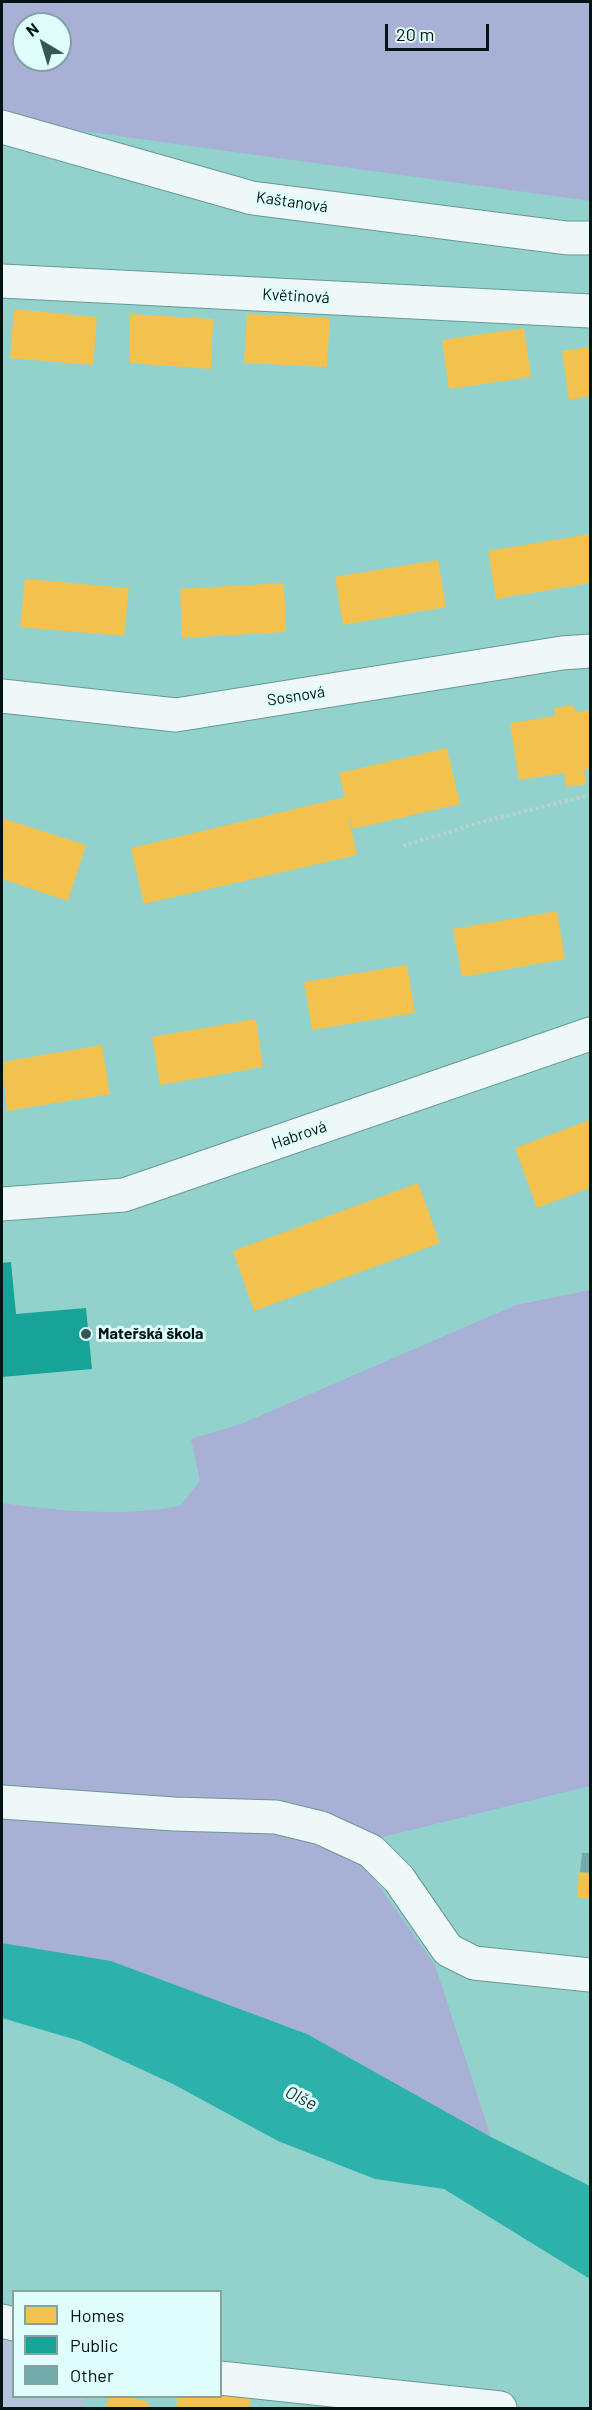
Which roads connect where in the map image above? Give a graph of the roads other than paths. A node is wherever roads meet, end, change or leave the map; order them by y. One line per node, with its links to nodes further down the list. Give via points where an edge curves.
1 (2, 127): 2 (street, Kaštanová, via 252,198)
2 (591, 238)
3 (2, 281): 4 (street, Květinová)
4 (591, 311)
5 (591, 651): 6 (street, Sosnová, via 176,715)
6 (2, 696)
7 (591, 1034): 8 (street, Habrová, via 124,1196)
8 (2, 1204)
9 (2, 1802): 10 (street, via 174,1815 276,1816 321,1828 371,1851 399,1879 448,1950 474,1963)
10 (591, 1975)
11 (222, 2378): 12 (street)
12 (500, 2409)

